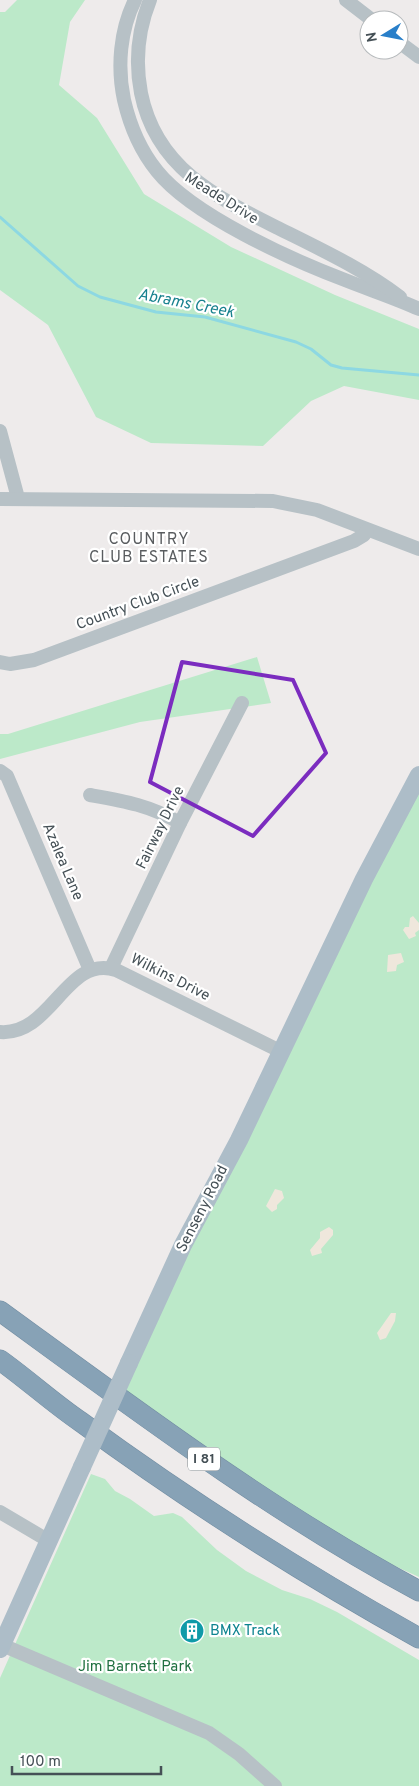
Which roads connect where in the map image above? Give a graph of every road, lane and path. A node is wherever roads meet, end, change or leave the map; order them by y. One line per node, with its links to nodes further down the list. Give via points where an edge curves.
1 (135, 0): 5 (street, Meade Drive, via 122,41 123,94 135,135 158,172 184,198 259,241 343,280)
2 (150, 0): 5 (street, Meade Drive, via 138,48 139,83 155,133 176,164 206,190 226,202 352,265)
3 (346, 0): 4 (street)
4 (359, 10)
5 (416, 308)
6 (0, 432): 7 (street)
7 (18, 498): 8 (street); 9 (street, via 273,501 317,510)
8 (0, 499)
9 (367, 530): 10 (street); 11 (street, Country Club Circle, via 354,540 34,660 10,664)
10 (419, 549)
11 (0, 662)
12 (242, 703): 16 (street, Fairway Drive)
13 (0, 771): 18 (street, Azalea Lane, via 7,776)
14 (419, 775): 20 (main road, Senseny Road, via 364,879)
15 (90, 795): 16 (street, via 129,801 157,810)
16 (180, 823): 17 (street, Fairway Drive)
17 (111, 968): 18 (street, Wilkins Drive); 20 (street, Wilkins Drive)
18 (90, 970): 19 (street, via 77,978 31,1024)
19 (0, 1032)
20 (282, 1052): 24 (main road, Senseny Road, bridge, via 183,1245)
21 (0, 1311): 25 (highway, I 81, via 224,1473)
22 (0, 1360): 26 (highway, I 81, via 79,1421 234,1528)
23 (0, 1512): 24 (street)
24 (49, 1541): 27 (main road, Senseny Road)
25 (419, 1591)
26 (419, 1638)
27 (1, 1647): 28 (street, via 209,1733)
28 (275, 1786)

